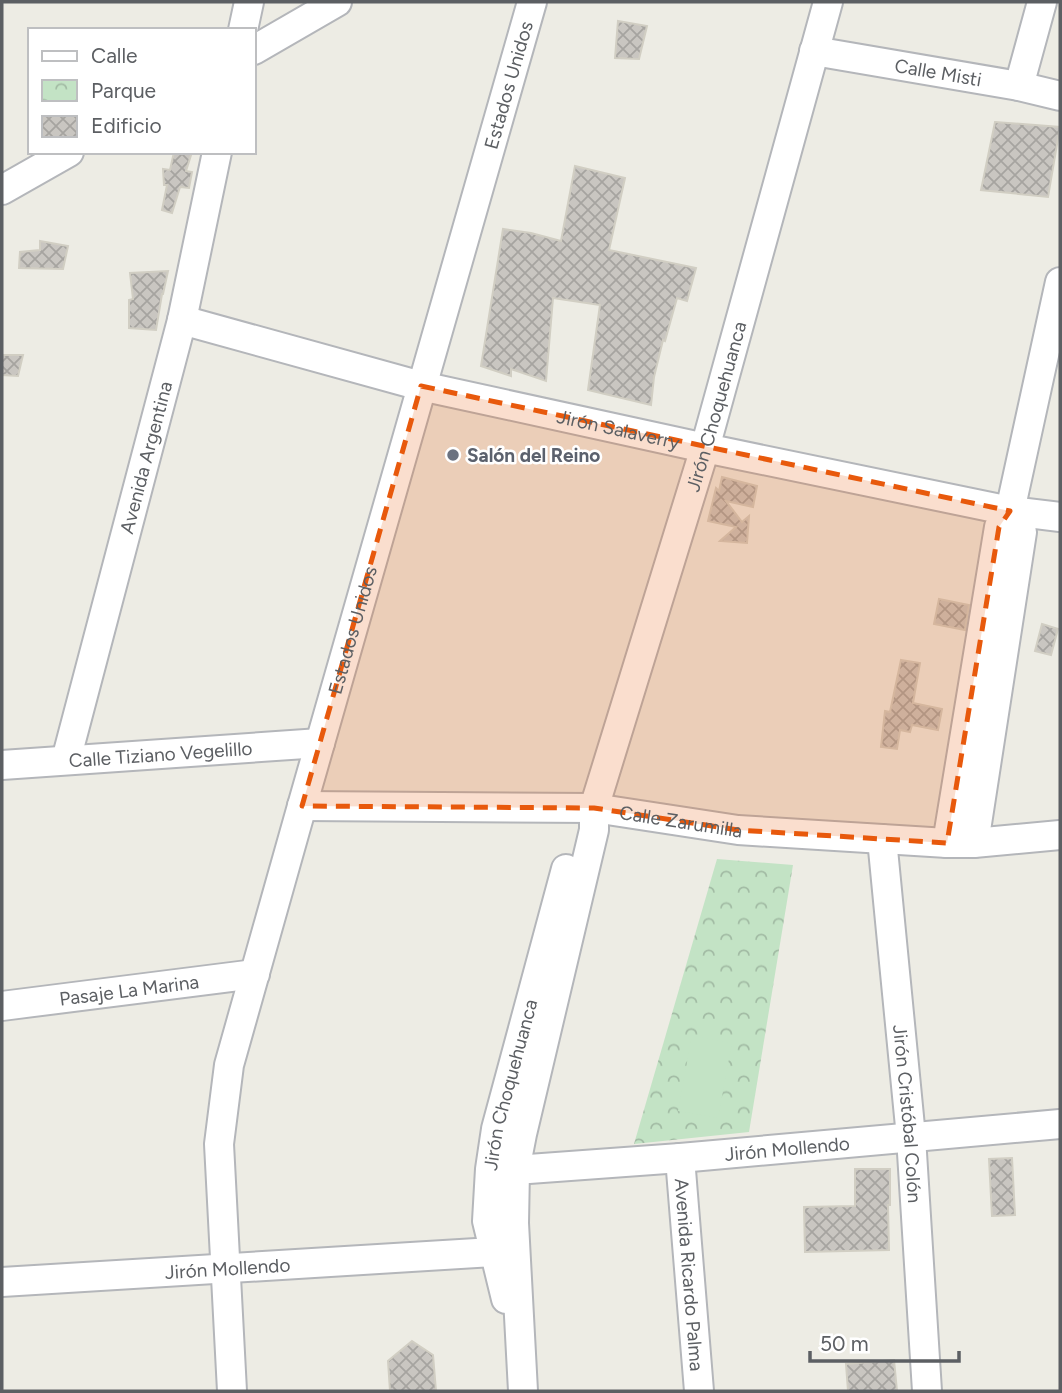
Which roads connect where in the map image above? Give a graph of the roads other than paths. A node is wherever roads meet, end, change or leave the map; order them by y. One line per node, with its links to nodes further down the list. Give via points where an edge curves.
1 (249, 2): 6 (street)
2 (337, 2): 7 (street)
3 (532, 2): 16 (street, Estados Unidos)
4 (828, 2): 8 (street, Jirón Choquehuanca)
5 (1042, 2): 9 (street)
6 (243, 28)
7 (256, 49)
8 (814, 51): 9 (street, Calle Misti); 17 (street, Jirón Choquehuanca)
9 (1019, 86): 10 (street, Calle Misti)
10 (1060, 96)
11 (65, 154): 13 (street)
12 (217, 154): 15 (street, Avenida Argentina)
13 (2, 190)
14 (1060, 282): 18 (street)
15 (182, 320): 16 (street, Jirón Salaverry); 21 (street, Avenida Argentina)
16 (421, 386): 17 (street, Jirón Salaverry); 20 (street, Estados Unidos)
17 (705, 447): 18 (street, Jirón Salaverry); 24 (street, Jirón Choquehuanca)
18 (1010, 510): 19 (street, Jirón Salaverry); 27 (street, via 999,527); 28 (street, via 1022,531)
19 (1060, 517)
20 (320, 743): 21 (street, Calle Tiziano Vegelillo); 23 (street, Estados Unidos)
21 (66, 760): 22 (street, Calle Tiziano Vegelillo)
22 (2, 765)
23 (302, 806): 24 (street, Calle Zarumilla); 29 (street, Estados Unidos)
24 (594, 808): 26 (street, Calle Zarumilla, via 738,830); 34 (street, Jirón Choquehuanca, via 594,830); 35 (street, Jirón Choquehuanca, via 579,822 496,1129 487,1221)
25 (1060, 835): 28 (street, Calle Zarumilla)
26 (882, 839): 27 (street, Calle Zarumilla); 32 (street, Jirón Cristóbal Colón)
27 (947, 843): 28 (street, Calle Zarumilla)
28 (974, 843)
29 (255, 974): 30 (street, Pasaje La Marina); 36 (street, Estados Unidos, via 229,1065 219,1144)
30 (2, 1006)
31 (1060, 1124): 32 (street, Jirón Mollendo)
32 (911, 1137): 33 (street, Jirón Mollendo); 41 (street, Jirón Cristóbal Colón)
33 (680, 1158): 34 (street, Jirón Mollendo); 40 (street, Avenida Ricardo Palma)
34 (515, 1170): 38 (street, Jirón Choquehuanca)
35 (493, 1252): 36 (street, Jirón Mollendo); 38 (street, Jirón Choquehuanca)
36 (226, 1268): 37 (street, Jirón Mollendo); 39 (street, Estados Unidos)
37 (2, 1282)
38 (522, 1381)
39 (232, 1391)
40 (699, 1391)
41 (927, 1391)

